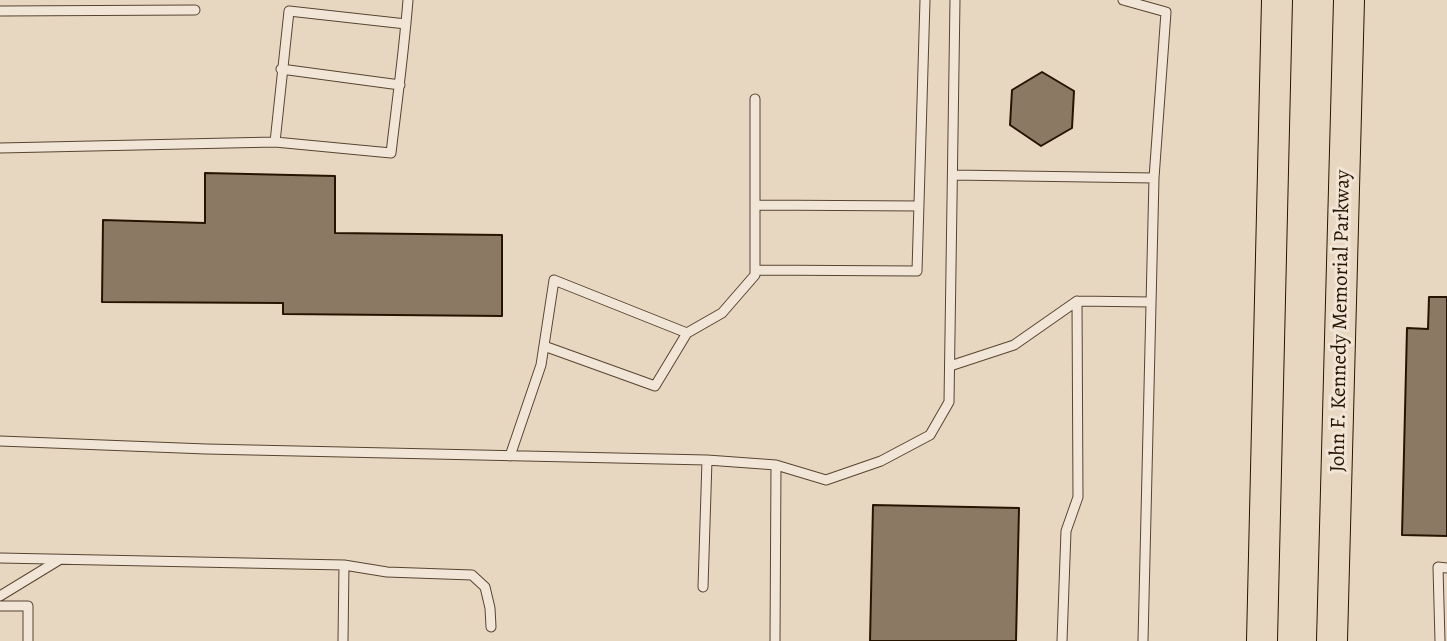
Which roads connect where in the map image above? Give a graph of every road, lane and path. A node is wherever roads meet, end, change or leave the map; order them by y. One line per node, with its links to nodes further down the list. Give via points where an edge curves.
1 (408, 0): 9 (lane)
2 (925, 0): 18 (lane)
3 (955, 0): 15 (lane)
4 (1123, 0): 16 (lane, via 1166,12)
5 (1278, 0): 42 (highway)
6 (1349, 0): 43 (highway, John F. Kennedy Memorial Parkway)
7 (195, 10): 8 (lane)
8 (0, 11)
9 (406, 24): 10 (lane, via 289,11); 11 (lane)
10 (281, 69): 11 (lane); 13 (lane)
11 (400, 85): 13 (lane, via 391,153)
12 (754, 99): 17 (lane)
13 (275, 142): 14 (lane)
14 (0, 148)
15 (953, 175): 16 (lane); 24 (lane)
16 (1154, 178): 21 (lane)
17 (754, 205): 18 (lane); 19 (lane)
18 (919, 206): 19 (lane, via 917,271)
19 (754, 270): 22 (lane, via 722,313)
20 (1077, 301): 21 (lane); 24 (lane, via 1014,345); 40 (lane, via 1078,497 1066,531)
21 (1151, 302): 41 (lane)
22 (688, 333): 23 (lane, via 655,386); 23 (lane, via 554,280)
23 (544, 346): 26 (lane)
24 (950, 366): 28 (lane, via 949,402 930,435 881,461 826,480)
25 (0, 441): 26 (lane)
26 (510, 456): 27 (lane)
27 (708, 460): 28 (lane); 33 (lane)
28 (776, 466): 39 (lane)
29 (0, 558): 30 (lane)
30 (61, 559): 31 (lane); 34 (lane)
31 (344, 565): 36 (lane, via 387,572 472,575 485,587); 38 (lane)
32 (1447, 568): 44 (lane, via 1438,567)
33 (703, 587)
34 (0, 596)
35 (0, 606): 37 (lane, via 28,606)
36 (491, 627)
37 (28, 641)
38 (342, 641)
39 (775, 641)
40 (1062, 641)
41 (1143, 641)
42 (1262, 641)
43 (1332, 641)
44 (1440, 641)

